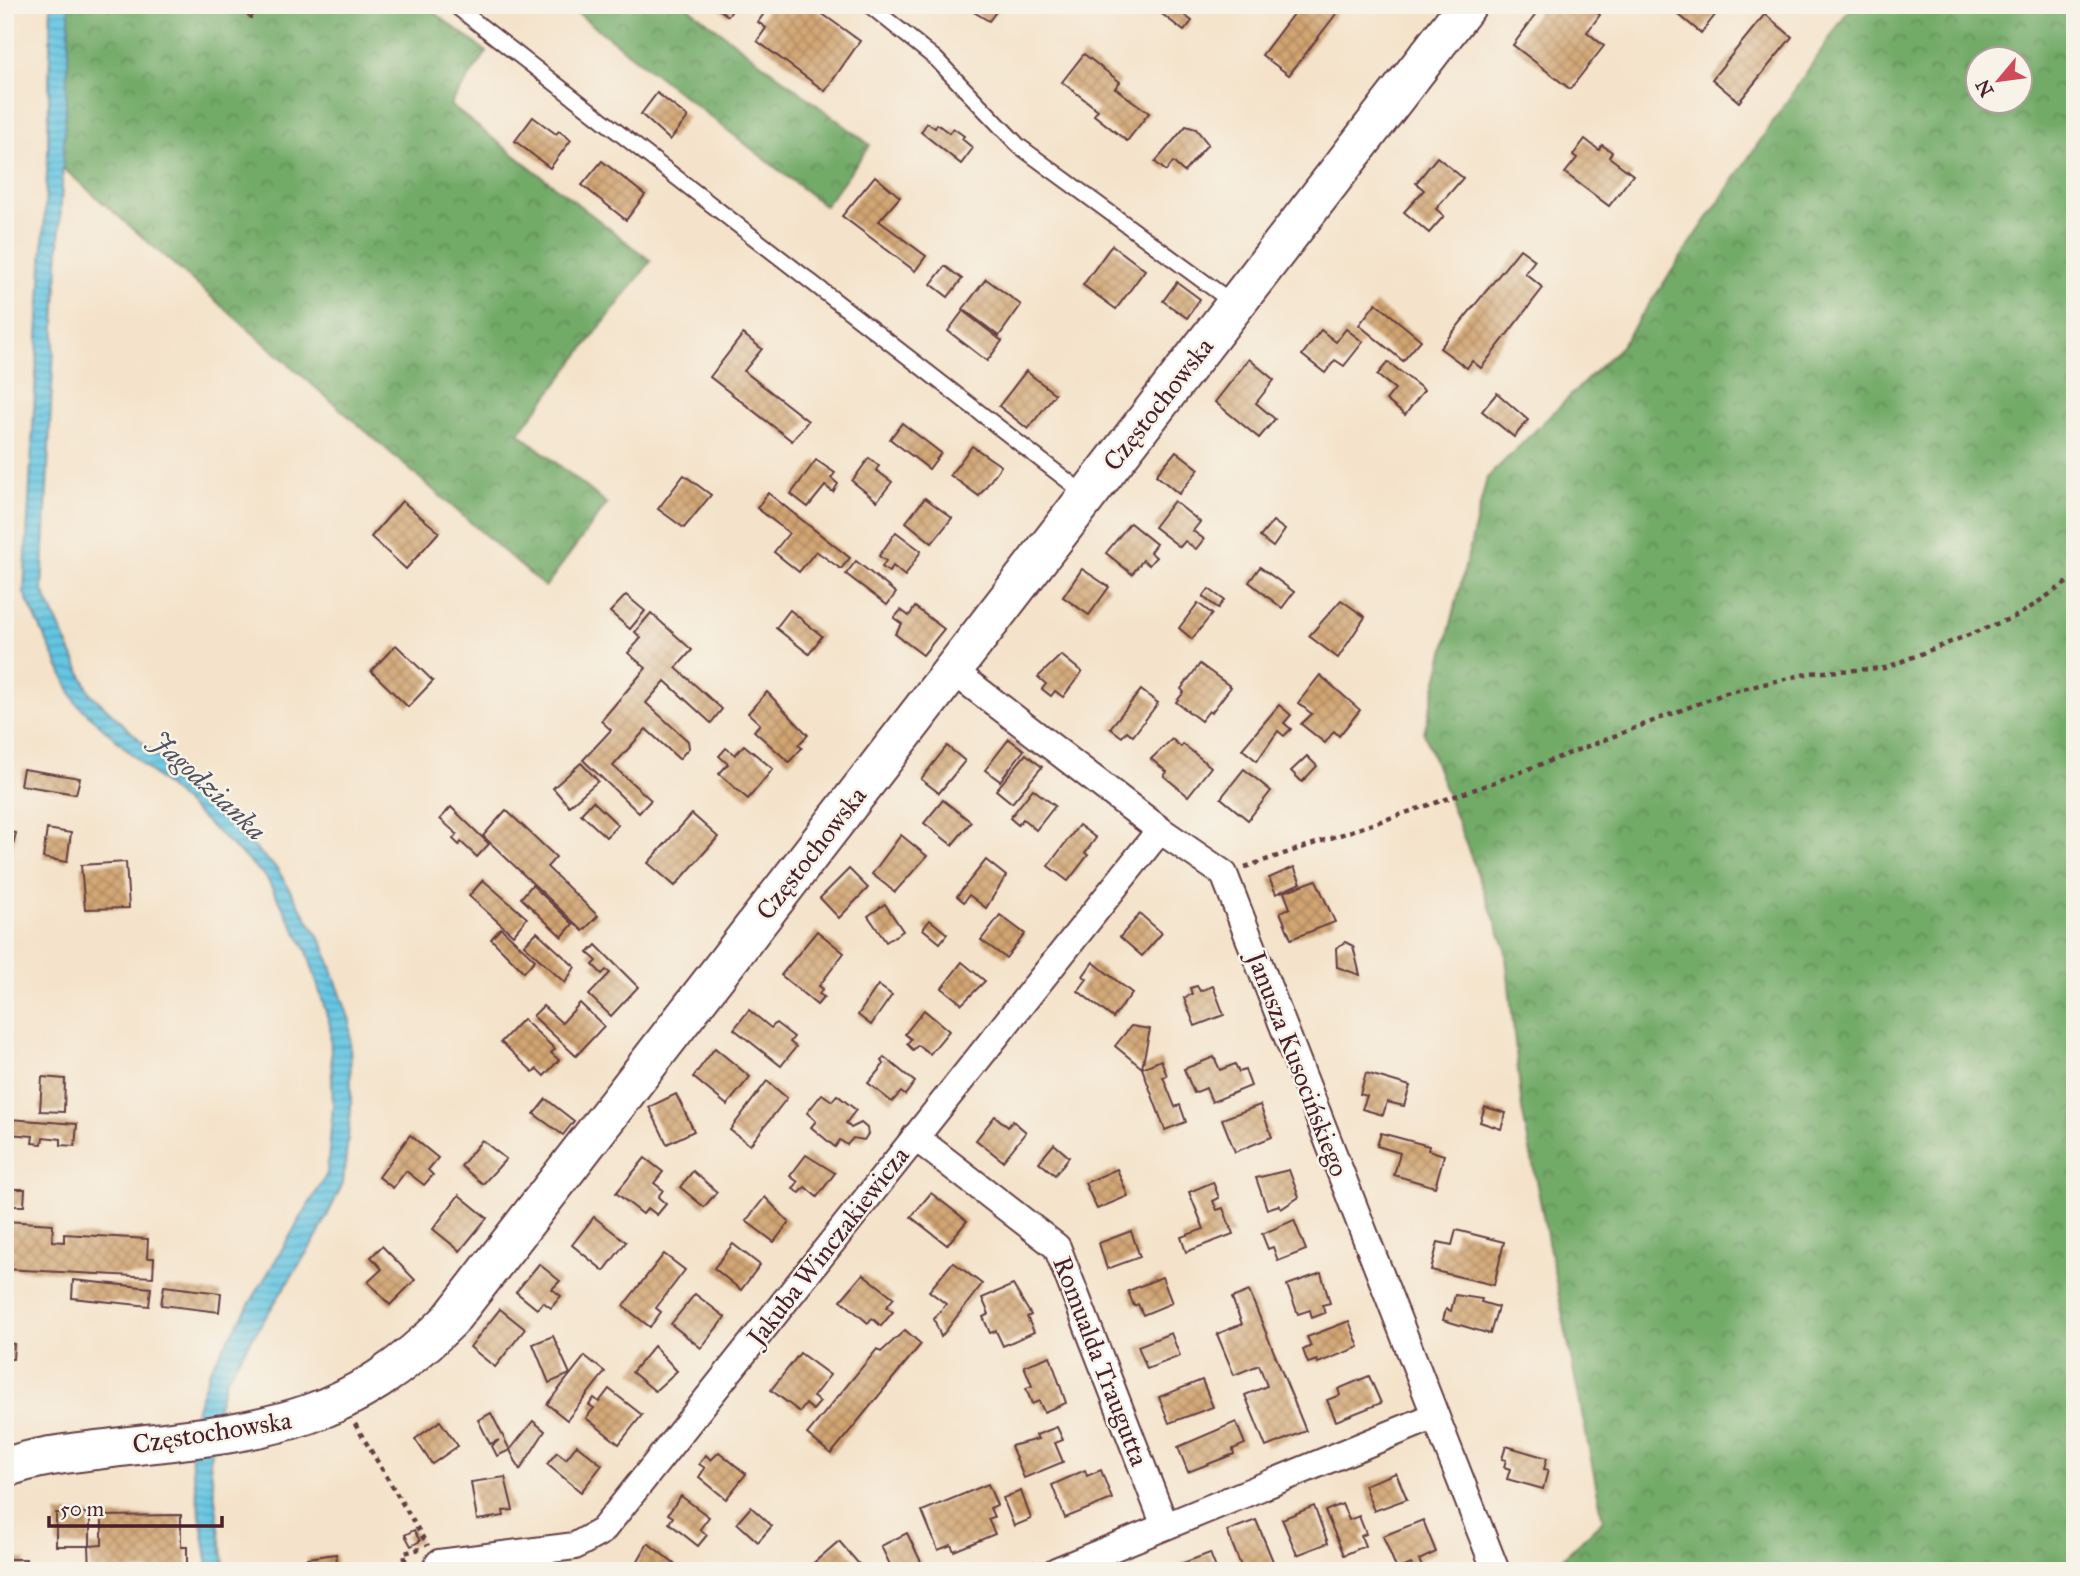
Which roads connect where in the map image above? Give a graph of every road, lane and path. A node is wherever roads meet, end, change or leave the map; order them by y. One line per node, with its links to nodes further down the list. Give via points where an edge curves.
1 (454, 5): 5 (lane)
2 (869, 5): 4 (lane, via 936,59 1019,146)
3 (1467, 5): 4 (main road, Częstochowska)
4 (1235, 305): 5 (main road, Częstochowska)
5 (1087, 496): 7 (main road, Częstochowska)
6 (2075, 577): 9 (path, via 2019,615 1885,668 1810,673 1726,693 1479,788)
7 (952, 670): 8 (street); 13 (main road, Częstochowska, via 450,1320 392,1372 310,1415 247,1432 60,1455)
8 (1160, 830): 9 (street); 10 (street, Jakuba Winczakiewicza)
9 (1224, 874): 11 (street, Janusza Kusocińskiego)
10 (915, 1137): 14 (street, Romualda Traugutta, via 1057,1247); 15 (street, Jakuba Winczakiewicza, via 602,1531 575,1546)
11 (1435, 1416): 14 (street); 19 (street, Janusza Kusocińskiego)
12 (354, 1423): 15 (path)
13 (5, 1468)
14 (1165, 1526): 16 (street)
15 (436, 1557): 17 (path, via 404,1553)
16 (1048, 1566): 18 (path)
17 (407, 1571)
18 (1013, 1571)
19 (1496, 1571)

